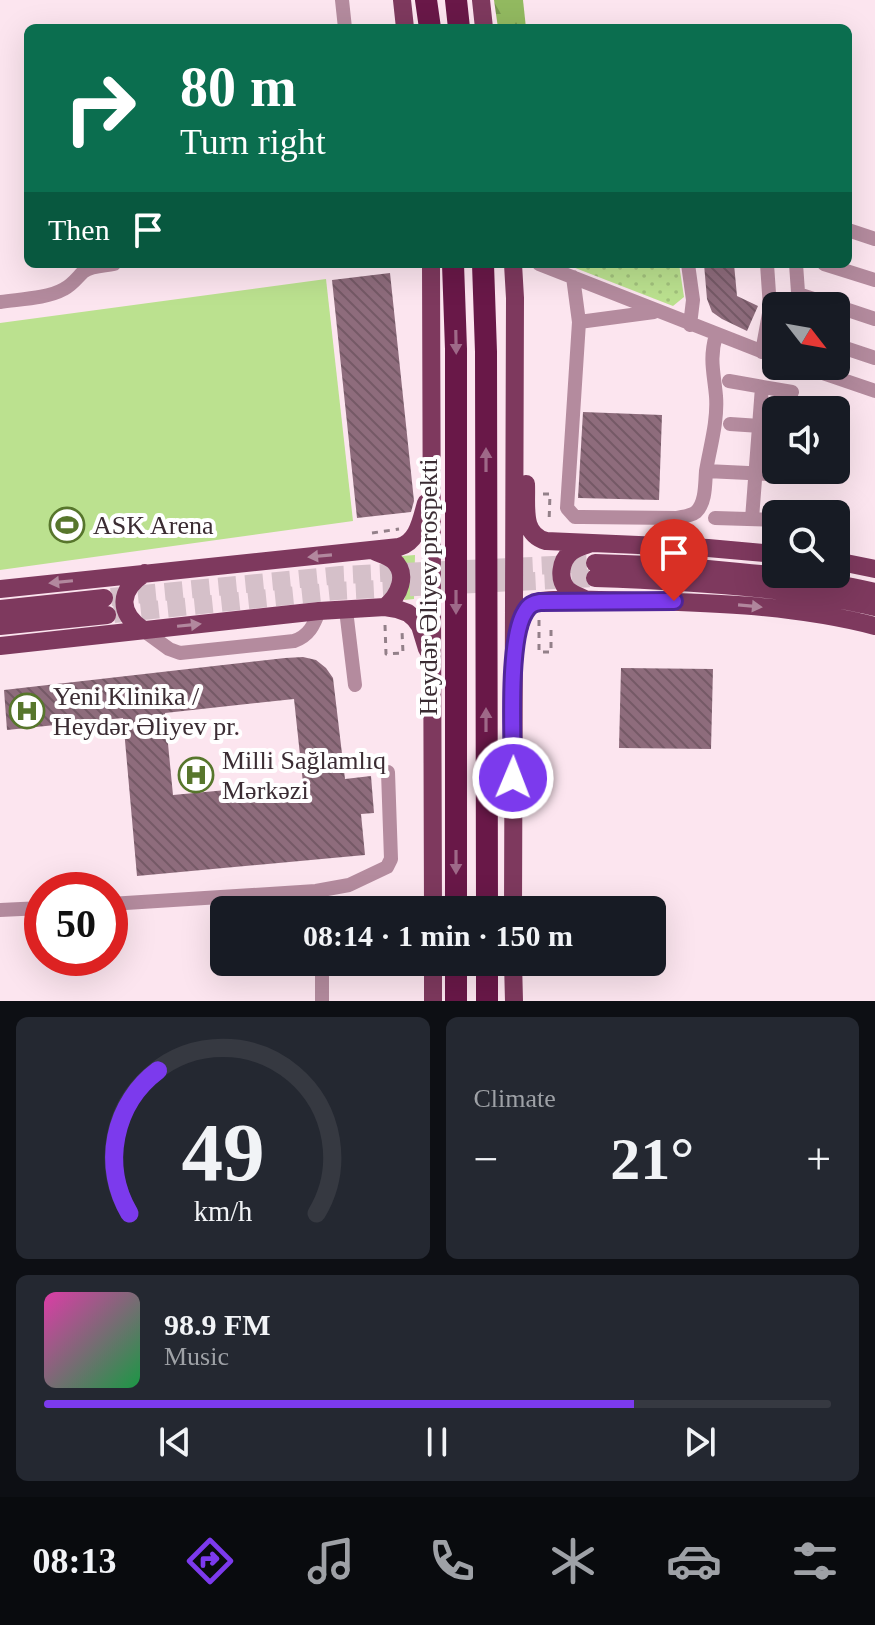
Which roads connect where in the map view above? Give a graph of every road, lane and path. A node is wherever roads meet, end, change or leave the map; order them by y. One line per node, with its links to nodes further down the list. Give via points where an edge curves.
1 (342, 0): 6 (street)
2 (402, 0): 7 (main road)
3 (426, 0): 8 (highway)
4 (456, 0): 9 (highway)
5 (481, 0): 10 (main road)
6 (345, 24)
7 (405, 24)
8 (429, 24)
9 (459, 24)
10 (484, 24)
11 (852, 231): 12 (street)
12 (875, 239)
13 (90, 268): 28 (street, via 62,291)
14 (431, 268): 49 (main road)
15 (453, 268): 85 (highway, Heydər Əliyev prospekti, one-way to 85)
16 (483, 268): 86 (highway, one-way to 16)
17 (513, 268): 27 (main road)
18 (549, 268): 23 (street)
19 (689, 268): 33 (street)
20 (767, 268): 25 (street)
21 (796, 268): 26 (street)
22 (837, 268): 24 (street)
23 (573, 277): 29 (street); 32 (street)
24 (875, 280)
25 (769, 292)
26 (798, 292)
27 (515, 298): 58 (main road, via 528,527 546,541); 80 (main road)
28 (0, 302)
29 (657, 311): 32 (street); 33 (street)
30 (850, 311): 31 (street)
31 (875, 319)
32 (579, 322): 51 (street, via 567,508 575,517)
33 (690, 325): 34 (street)
34 (716, 335): 36 (street); 46 (street, via 711,361 715,421)
35 (850, 350): 37 (street)
36 (762, 352)
37 (875, 358)
38 (843, 380): 41 (street)
39 (729, 381): 40 (street)
40 (762, 387): 42 (street); 44 (street)
41 (875, 391)
42 (792, 392)
43 (730, 424): 44 (street)
44 (759, 425): 45 (street); 47 (street)
45 (762, 425)
46 (706, 471): 47 (street); 51 (street, via 699,508)
47 (755, 473): 48 (street); 53 (street)
48 (762, 473)
49 (432, 477): 60 (main road, via 412,540); 81 (main road)
50 (550, 494): 55 (path)
51 (676, 518): 59 (street)
52 (715, 518): 53 (street)
53 (752, 519): 54 (street)
54 (762, 519)
55 (549, 523)
56 (399, 529): 57 (path)
57 (372, 531)
58 (592, 543): 59 (main road); 67 (main road, via 573,550 562,571 567,588)
59 (675, 547): 61 (main road)
60 (374, 551): 64 (main road, one-way to 64); 68 (main road, via 389,557 400,570 398,594)
61 (762, 553)
62 (850, 564): 63 (main road)
63 (875, 569)
64 (145, 573): 65 (main road, one-way to 65); 77 (main road, via 125,597 129,618)
65 (0, 589)
66 (875, 592): 69 (main road, via 700,568 595,570)
67 (588, 600): 76 (main road, one-way to 76, via 703,602); 80 (main road, via 530,605)
68 (385, 607): 71 (main road); 78 (path, via 386,654 403,653); 81 (main road, via 415,619)
69 (875, 607)
70 (0, 609): 75 (main road, via 106,606)
71 (346, 610): 72 (main road); 82 (street)
72 (319, 611): 77 (main road, one-way to 72); 77 (street, via 309,632 294,641 202,652 169,649)
73 (540, 615): 74 (path, via 539,652 551,652)
74 (551, 624)
75 (0, 626)
76 (875, 626)
77 (143, 630): 79 (main road)
78 (402, 630)
79 (0, 646)
80 (514, 655): 87 (main road)
81 (432, 665): 84 (main road)
82 (355, 685)
83 (388, 772): 88 (street, via 387,867 349,885 316,891)
84 (433, 896)
85 (456, 896)
86 (487, 896)
87 (513, 896)
88 (128, 903)
89 (24, 909): 90 (street)
90 (0, 910)
91 (322, 976): 96 (street)
92 (433, 976): 97 (main road)
93 (456, 976): 98 (highway)
94 (487, 976): 99 (highway)
95 (513, 976): 100 (main road)
96 (322, 1001)
97 (433, 1001)
98 (456, 1001)
99 (487, 1001)
100 (514, 1001)

